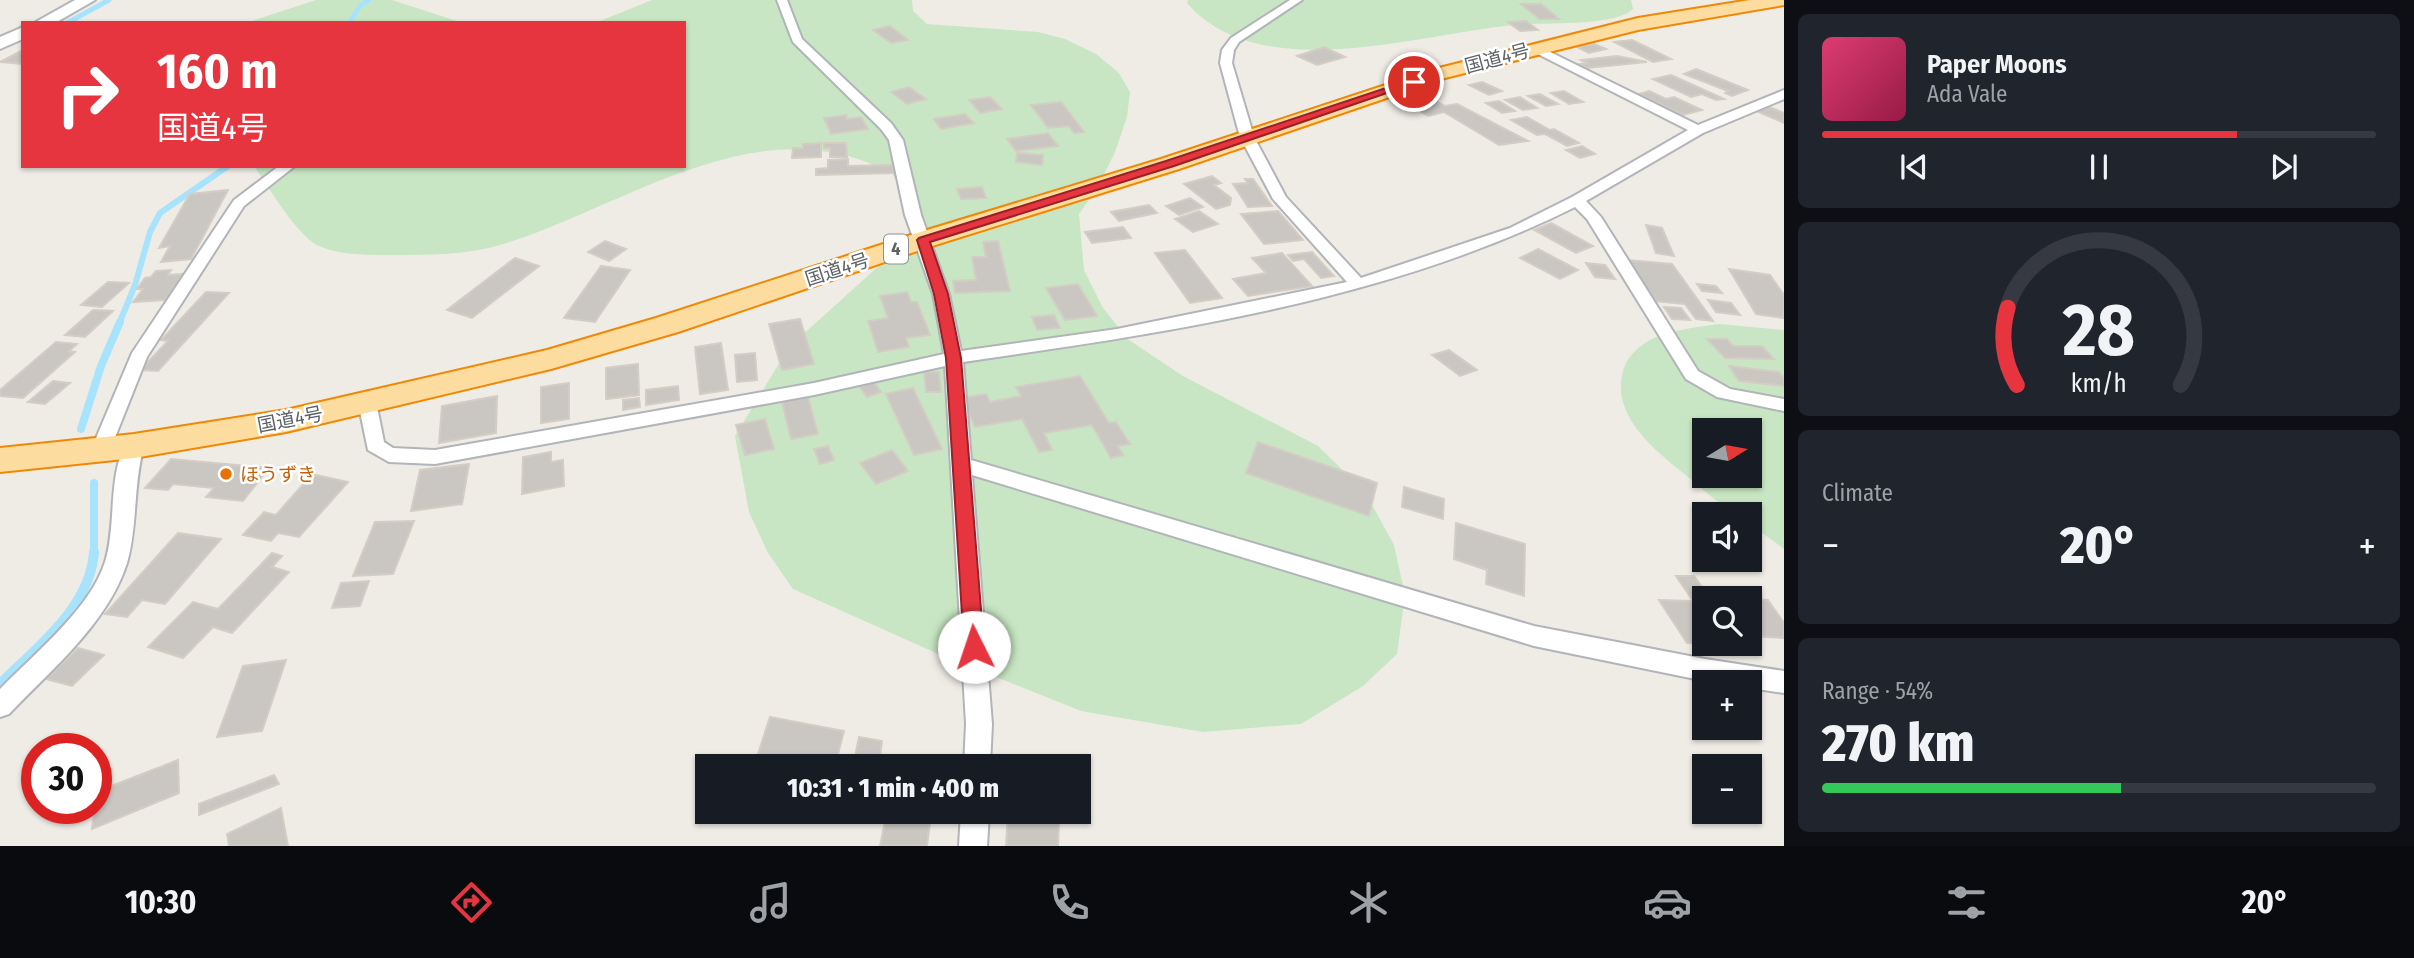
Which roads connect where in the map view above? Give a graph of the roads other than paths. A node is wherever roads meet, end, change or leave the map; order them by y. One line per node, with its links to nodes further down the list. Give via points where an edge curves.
1 (87, 0): 5 (main road)
2 (782, 0): 14 (street, via 797,40 896,140)
3 (1297, 0): 11 (street, via 1234,40 1228,50 1226,63)
4 (1784, 0): 8 (highway, 国道4号 / 4, via 1638,24)
5 (45, 21)
6 (21, 33): 7 (main road)
7 (0, 44)
8 (1534, 48): 10 (street); 11 (highway, 国道4号 / 4, via 1437,74)
9 (1784, 94): 10 (street)
10 (1698, 130): 13 (street)
11 (1247, 137): 14 (highway, 国道4号 / 4); 15 (street, via 1280,200)
12 (285, 168): 20 (street, via 239,203 152,335 138,357)
13 (1577, 200): 15 (street, via 1516,231); 18 (street, via 1593,217 1692,376 1720,392)
14 (923, 240): 16 (street, via 941,294); 17 (highway, 国道4号 / 4, via 551,359)
15 (1358, 285): 16 (street, via 1117,334)
16 (954, 358): 17 (street, via 800,392 435,457 389,455 375,445); 22 (street)
17 (367, 402): 19 (highway, 国道4号 / 4, via 286,421)
18 (1784, 405)
19 (134, 446): 20 (highway, 国道4号 / 4); 24 (street, via 116,561 107,585 89,611)
20 (101, 450): 21 (highway, 国道4号 / 4)
21 (0, 460)
22 (963, 465): 23 (street, via 1534,636); 25 (street)
23 (1784, 682)
24 (0, 706)
25 (978, 754)
26 (974, 824): 27 (street)
27 (973, 846)

